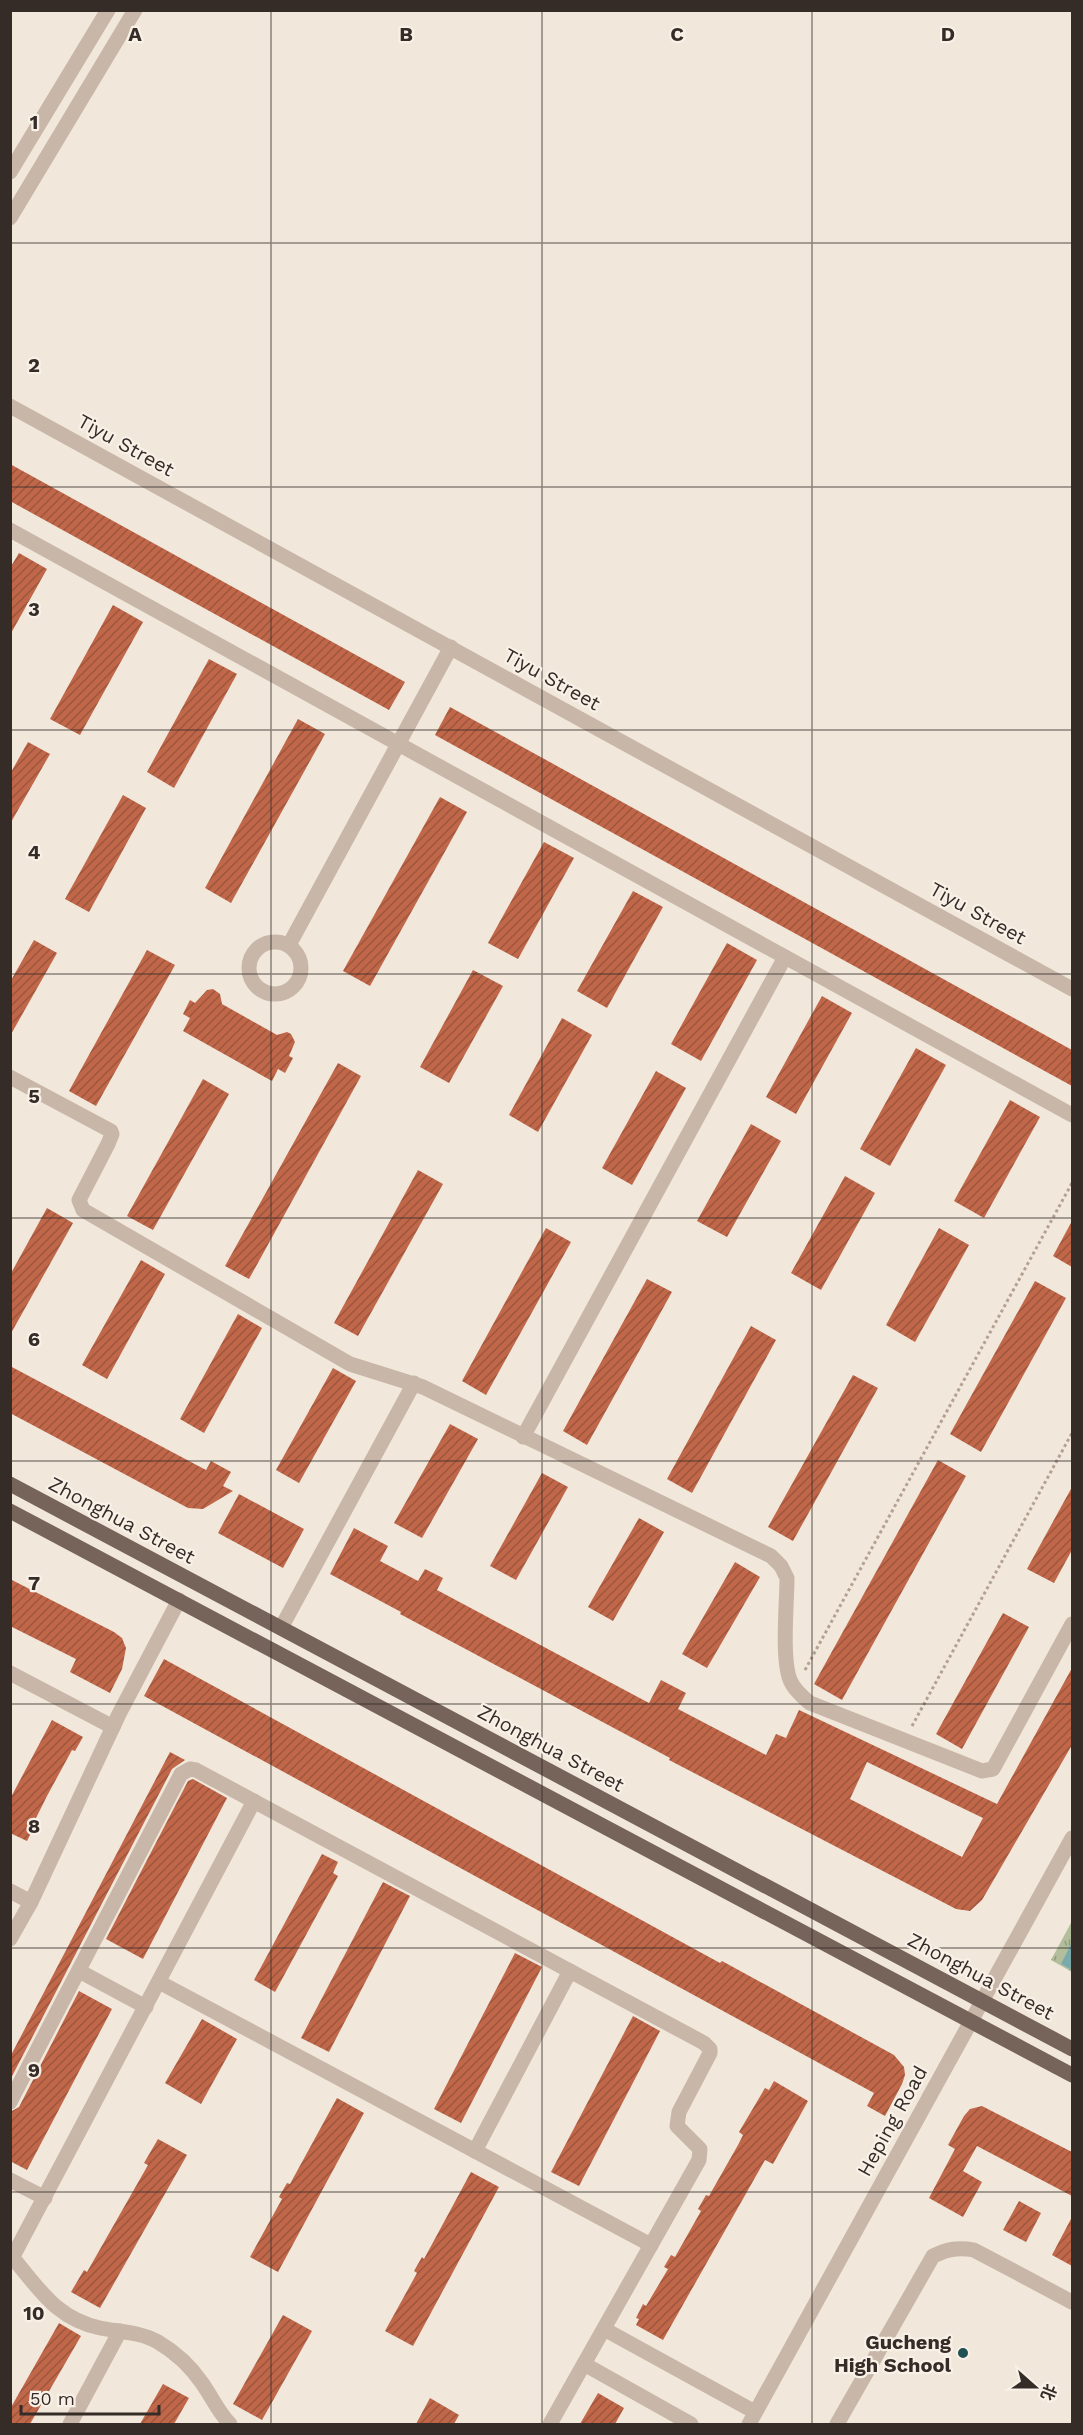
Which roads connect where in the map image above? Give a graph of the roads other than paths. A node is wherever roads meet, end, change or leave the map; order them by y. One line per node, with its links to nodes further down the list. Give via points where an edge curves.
1 (108, 10): 3 (street)
2 (135, 10): 4 (street)
3 (10, 172)
4 (10, 218)
5 (10, 406): 7 (street, Tiyu Street)
6 (10, 530): 8 (street)
7 (451, 648): 8 (street); 11 (street, Tiyu Street)
8 (399, 744): 9 (street); 10 (street)
9 (289, 945)
10 (785, 957): 13 (street); 15 (street)
11 (1072, 989)
12 (10, 1077): 14 (street, via 111,1131 79,1200 83,1210 350,1364)
13 (1072, 1115)
14 (414, 1383): 15 (street); 20 (street)
15 (524, 1437): 19 (street, via 771,1556 787,1578 786,1665 795,1690 810,1702 982,1771 993,1769)
16 (10, 1485): 20 (main road, Zhonghua Street)
17 (10, 1511): 18 (main road)
18 (178, 1600): 22 (street); 33 (main road)
19 (1072, 1624)
20 (280, 1628): 31 (main road, Zhonghua Street)
21 (10, 1673): 22 (street)
22 (113, 1727): 26 (street)
23 (254, 1801): 28 (street, via 196,1770 181,1774); 29 (street); 30 (street)
24 (1072, 1838): 31 (street, Heping Road)
25 (10, 1891): 26 (street)
26 (31, 1902): 27 (street)
27 (10, 1939)
28 (79, 1971): 32 (street); 36 (street)
29 (570, 1971): 37 (street); 40 (street, via 710,2049 677,2126 701,2153)
30 (159, 1982): 32 (street); 37 (street)
31 (983, 2001): 33 (street, Heping Road); 34 (main road, Zhonghua Street)
32 (146, 2007): 39 (street)
33 (971, 2021): 35 (main road); 46 (street, Heping Road)
34 (1072, 2049)
35 (1072, 2075)
36 (10, 2102)
37 (475, 2151): 40 (street)
38 (10, 2180): 39 (street)
39 (45, 2198): 41 (street)
40 (651, 2245): 43 (street)
41 (12, 2260): 44 (street, via 55,2308 86,2324)
42 (1072, 2302): 51 (street, via 974,2250 960,2247 933,2256)
43 (604, 2329): 45 (street); 46 (street)
44 (120, 2331): 47 (street); 48 (street, via 159,2342 190,2367)
45 (584, 2364): 49 (street); 50 (street)
46 (752, 2418)
47 (70, 2424)
48 (230, 2424)
49 (550, 2424)
50 (692, 2424)
51 (837, 2424)

